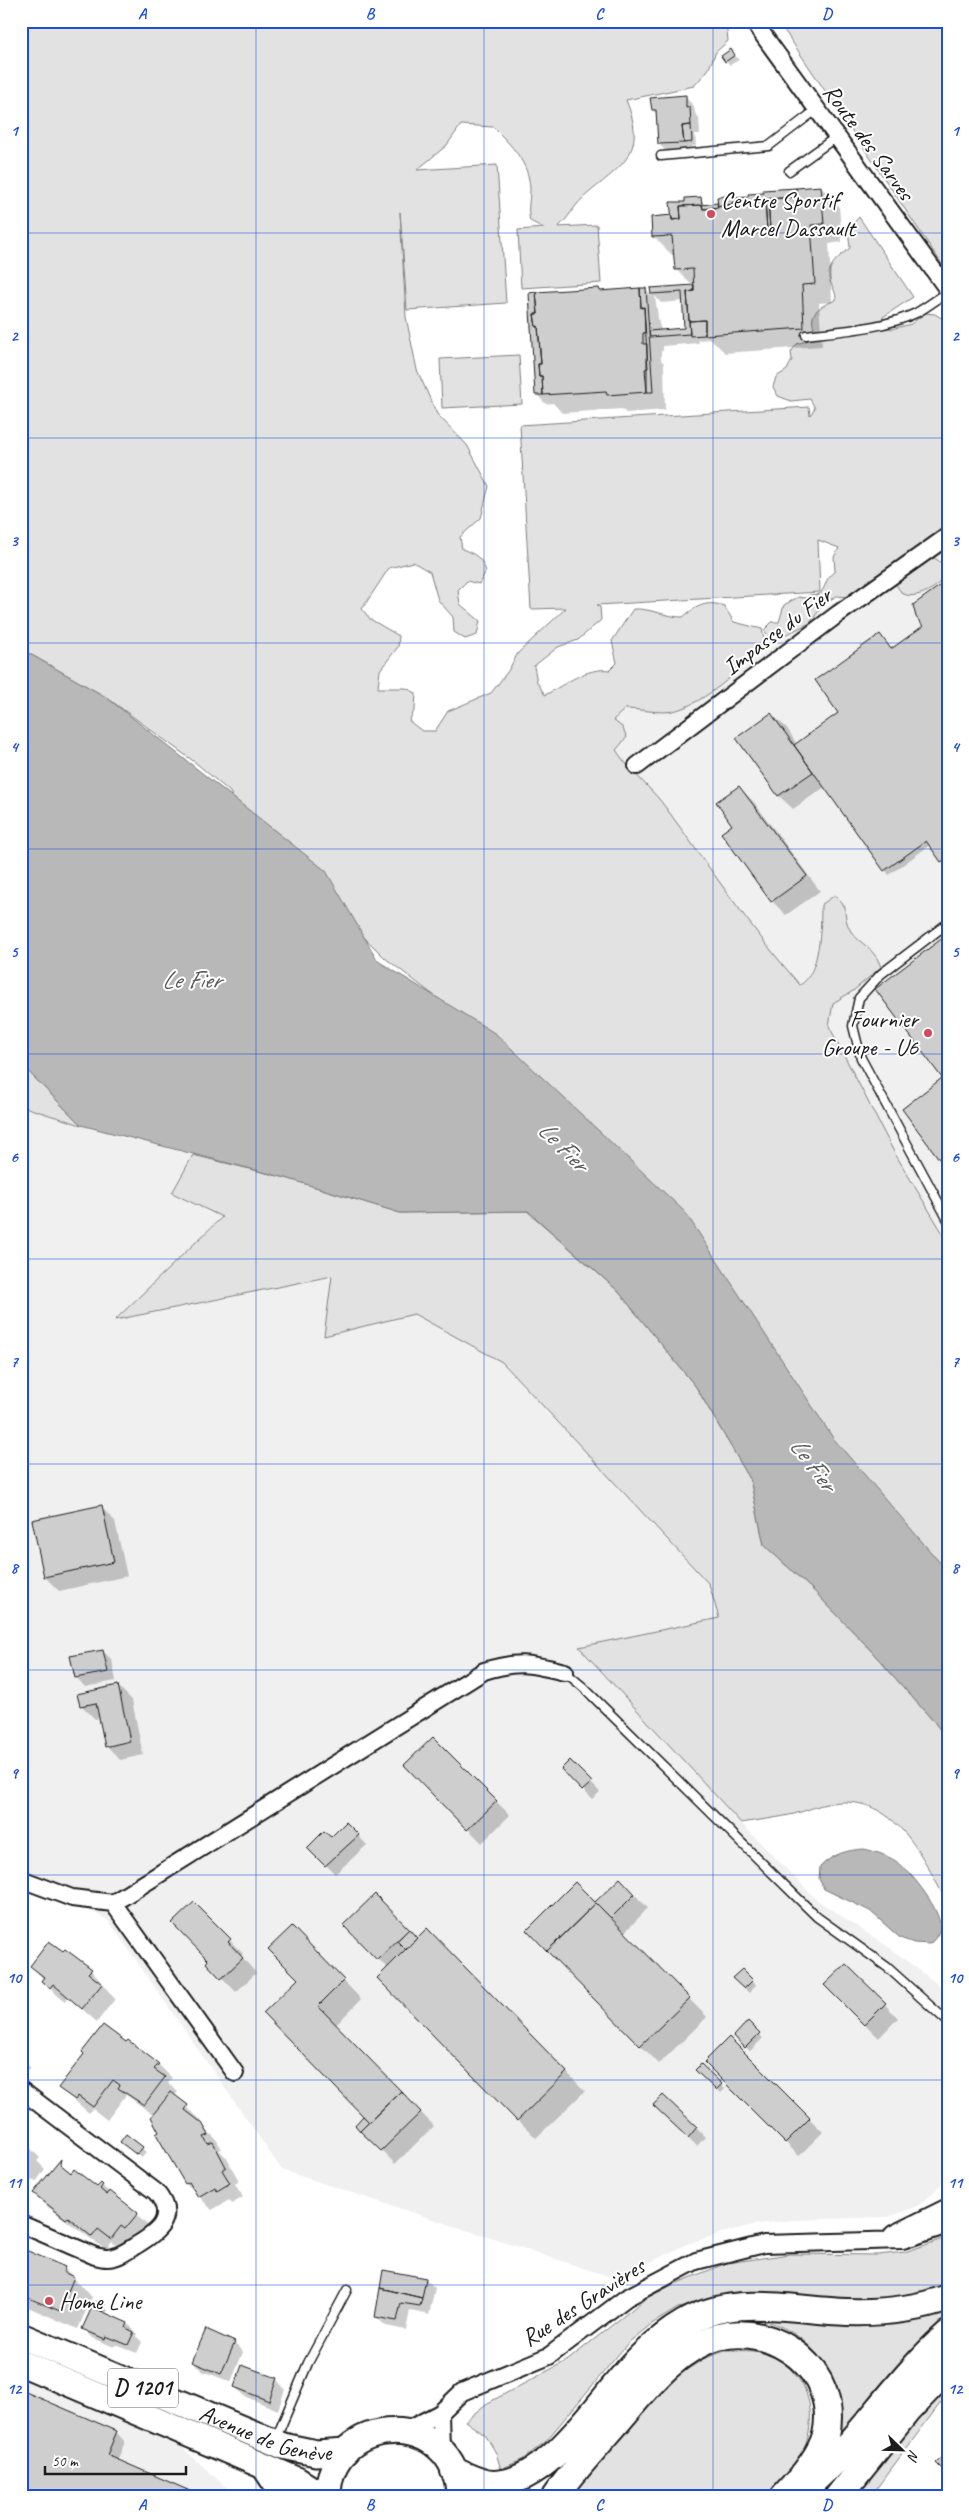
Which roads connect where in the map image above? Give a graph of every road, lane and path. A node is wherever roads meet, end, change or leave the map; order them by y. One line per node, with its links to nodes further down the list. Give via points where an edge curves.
1 (753, 21): 2 (street, Route des Sarves)
2 (816, 110): 3 (street, Route des Sarves); 4 (lane, via 769,146)
3 (836, 137): 5 (lane); 6 (street, Route des Sarves)
4 (661, 156)
5 (789, 171)
6 (948, 291): 7 (lane, via 915,313 894,320)
7 (806, 335)
8 (948, 536): 9 (street, Impasse du Fier, via 838,614)
9 (638, 766)
10 (948, 923): 11 (lane, via 881,974 859,998 853,1026 860,1058)
11 (948, 1220)
12 (564, 1672): 14 (street, via 524,1662 484,1670); 15 (lane, via 817,1917 888,1967)
13 (21, 1880): 14 (street, via 72,1898)
14 (113, 1903): 16 (street)
15 (948, 2022)
16 (235, 2073)
17 (21, 2090): 19 (street, via 156,2192 165,2211 163,2224 154,2235 119,2256 107,2258)
18 (948, 2208): 21 (street, Rue des Gravières)
19 (21, 2224)
20 (948, 2225): 21 (street, Rue des Gravières, via 903,2240)
21 (880, 2240): 29 (street, Rue des Gravières, via 764,2244 696,2261 626,2298 549,2356 462,2392)
22 (348, 2290): 30 (lane, via 308,2363)
23 (948, 2298): 33 (highway, via 923,2307 889,2312 846,2312 764,2304 703,2313 644,2353 545,2464 507,2482 494,2484 480,2482)
24 (948, 2334): 41 (highway, via 897,2385 811,2483)
25 (21, 2336): 32 (main road, Avenue de Genève / D 1201, via 279,2445 308,2452)
26 (948, 2353): 42 (highway)
27 (21, 2363): 34 (main road, Avenue de Genève / D 1201)
28 (948, 2368): 43 (highway, via 907,2411)
29 (440, 2413): 31 (street, Rue des Gravières); 33 (street)
30 (280, 2429)
31 (405, 2431): 32 (main road, via 376,2432 357,2441); 33 (main road, via 425,2438)
32 (346, 2451): 37 (main road, via 333,2470)
33 (448, 2460): 38 (main road)
34 (266, 2468): 35 (highway); 36 (main road, Avenue de Genève / D 1201, via 313,2488)
35 (286, 2497)
36 (324, 2497)
37 (328, 2497)
38 (459, 2497)
39 (555, 2497): 40 (highway, via 665,2368 695,2347 718,2337 740,2334 769,2338 794,2351 812,2369 822,2388 828,2414 826,2436 804,2476)
40 (784, 2497)
41 (793, 2497)
42 (816, 2497)
43 (838, 2497)

